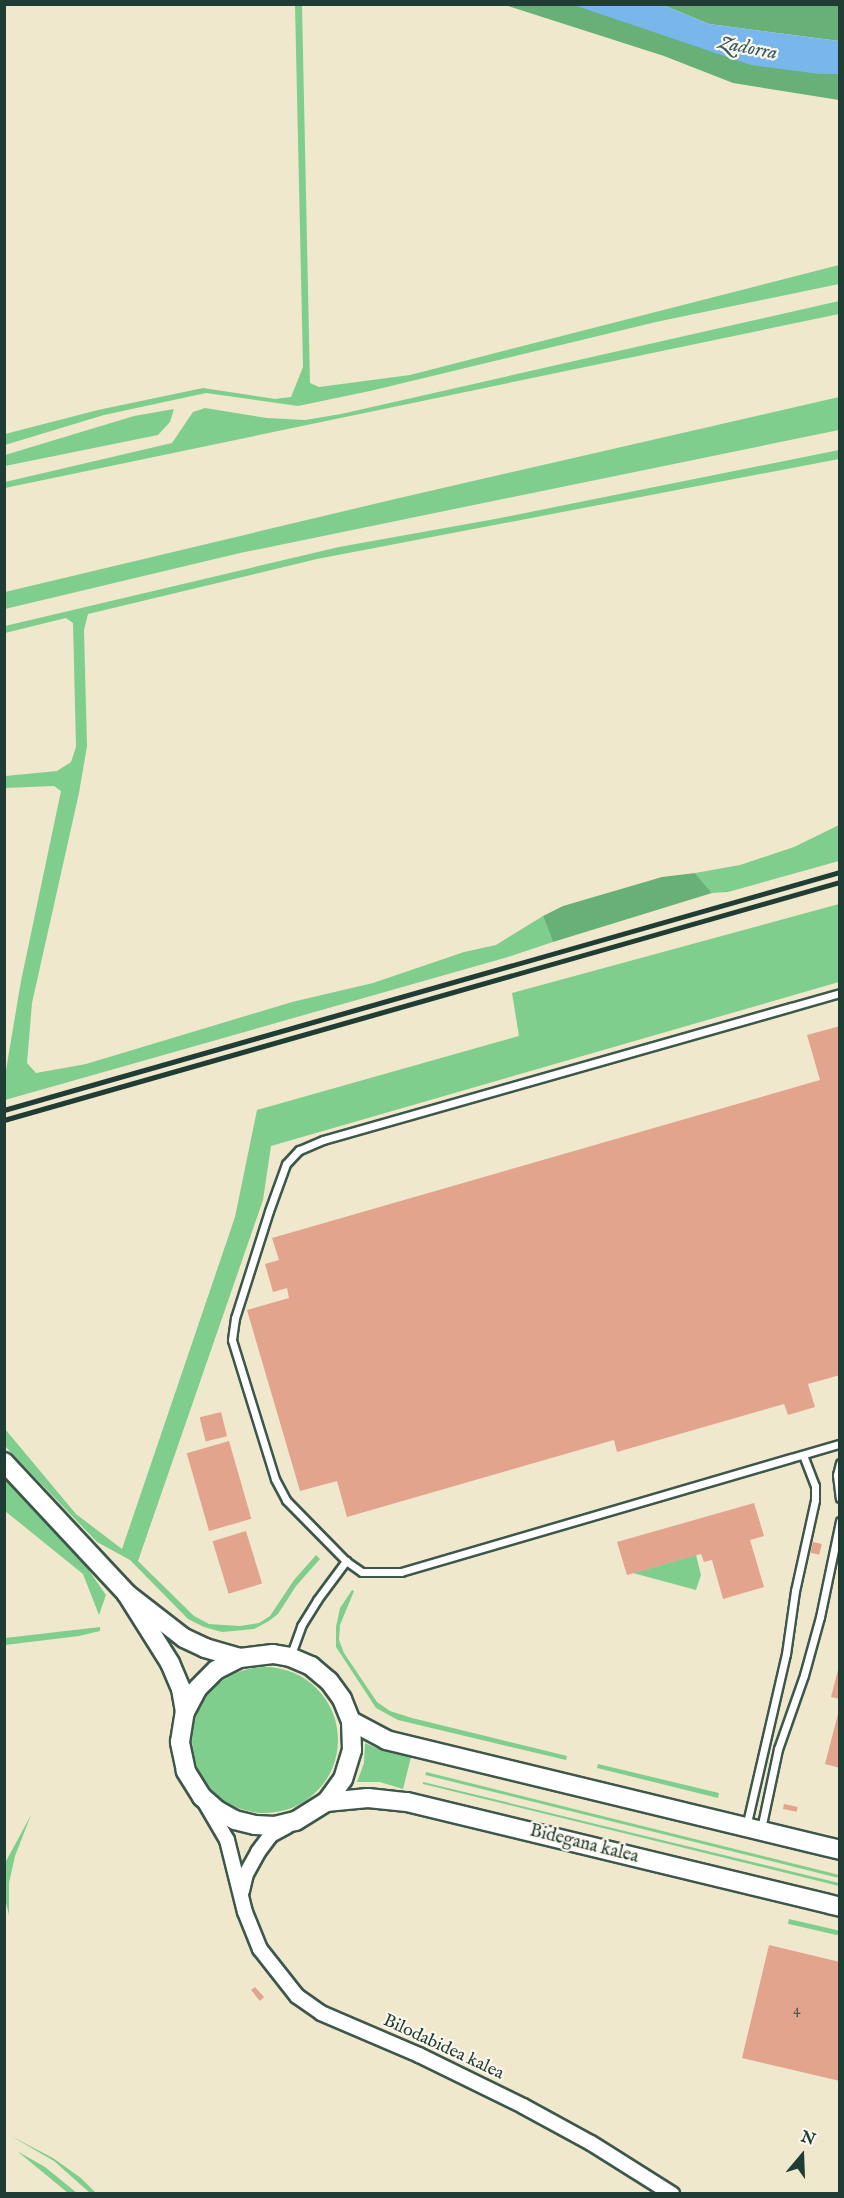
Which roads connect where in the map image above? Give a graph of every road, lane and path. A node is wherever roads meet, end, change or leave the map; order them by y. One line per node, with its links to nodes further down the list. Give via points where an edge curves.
1 (840, 993): 8 (lane, via 323,1140 299,1150 286,1164 235,1318 232,1340 275,1479 286,1500)
2 (840, 1444): 3 (lane)
3 (802, 1455): 8 (lane, via 401,1572 362,1572); 17 (lane, via 815,1486 814,1500)
4 (4, 1462): 9 (street)
5 (840, 1463): 6 (lane)
6 (840, 1498)
7 (840, 1521): 17 (lane, via 804,1675)
8 (346, 1561): 10 (lane, via 316,1600)
9 (126, 1593): 11 (street, via 184,1638); 12 (street, via 170,1663 181,1689)
10 (290, 1657): 11 (street, via 256,1654); 13 (street, via 311,1666 329,1681)
11 (240, 1658): 12 (street, via 216,1670 197,1689)
12 (185, 1713): 14 (street, via 180,1742 186,1771)
13 (351, 1720): 15 (street, via 352,1750 344,1779); 17 (street, via 395,1742)
14 (202, 1797): 16 (street, via 235,1820 275,1826); 19 (street, Bilodabidea kalea, via 227,1840)
15 (326, 1803): 16 (street); 20 (street, Bidegana kalea, via 368,1798 407,1802)
16 (295, 1821): 19 (street, Bilodabidea kalea, via 271,1835 258,1852 246,1874)
17 (753, 1829): 18 (street)
18 (840, 1850)
19 (242, 1896): 21 (street, Bilodabidea kalea, via 249,1926 260,1949 297,1996 321,2013 524,2106)
20 (840, 1907)
21 (672, 2193)

